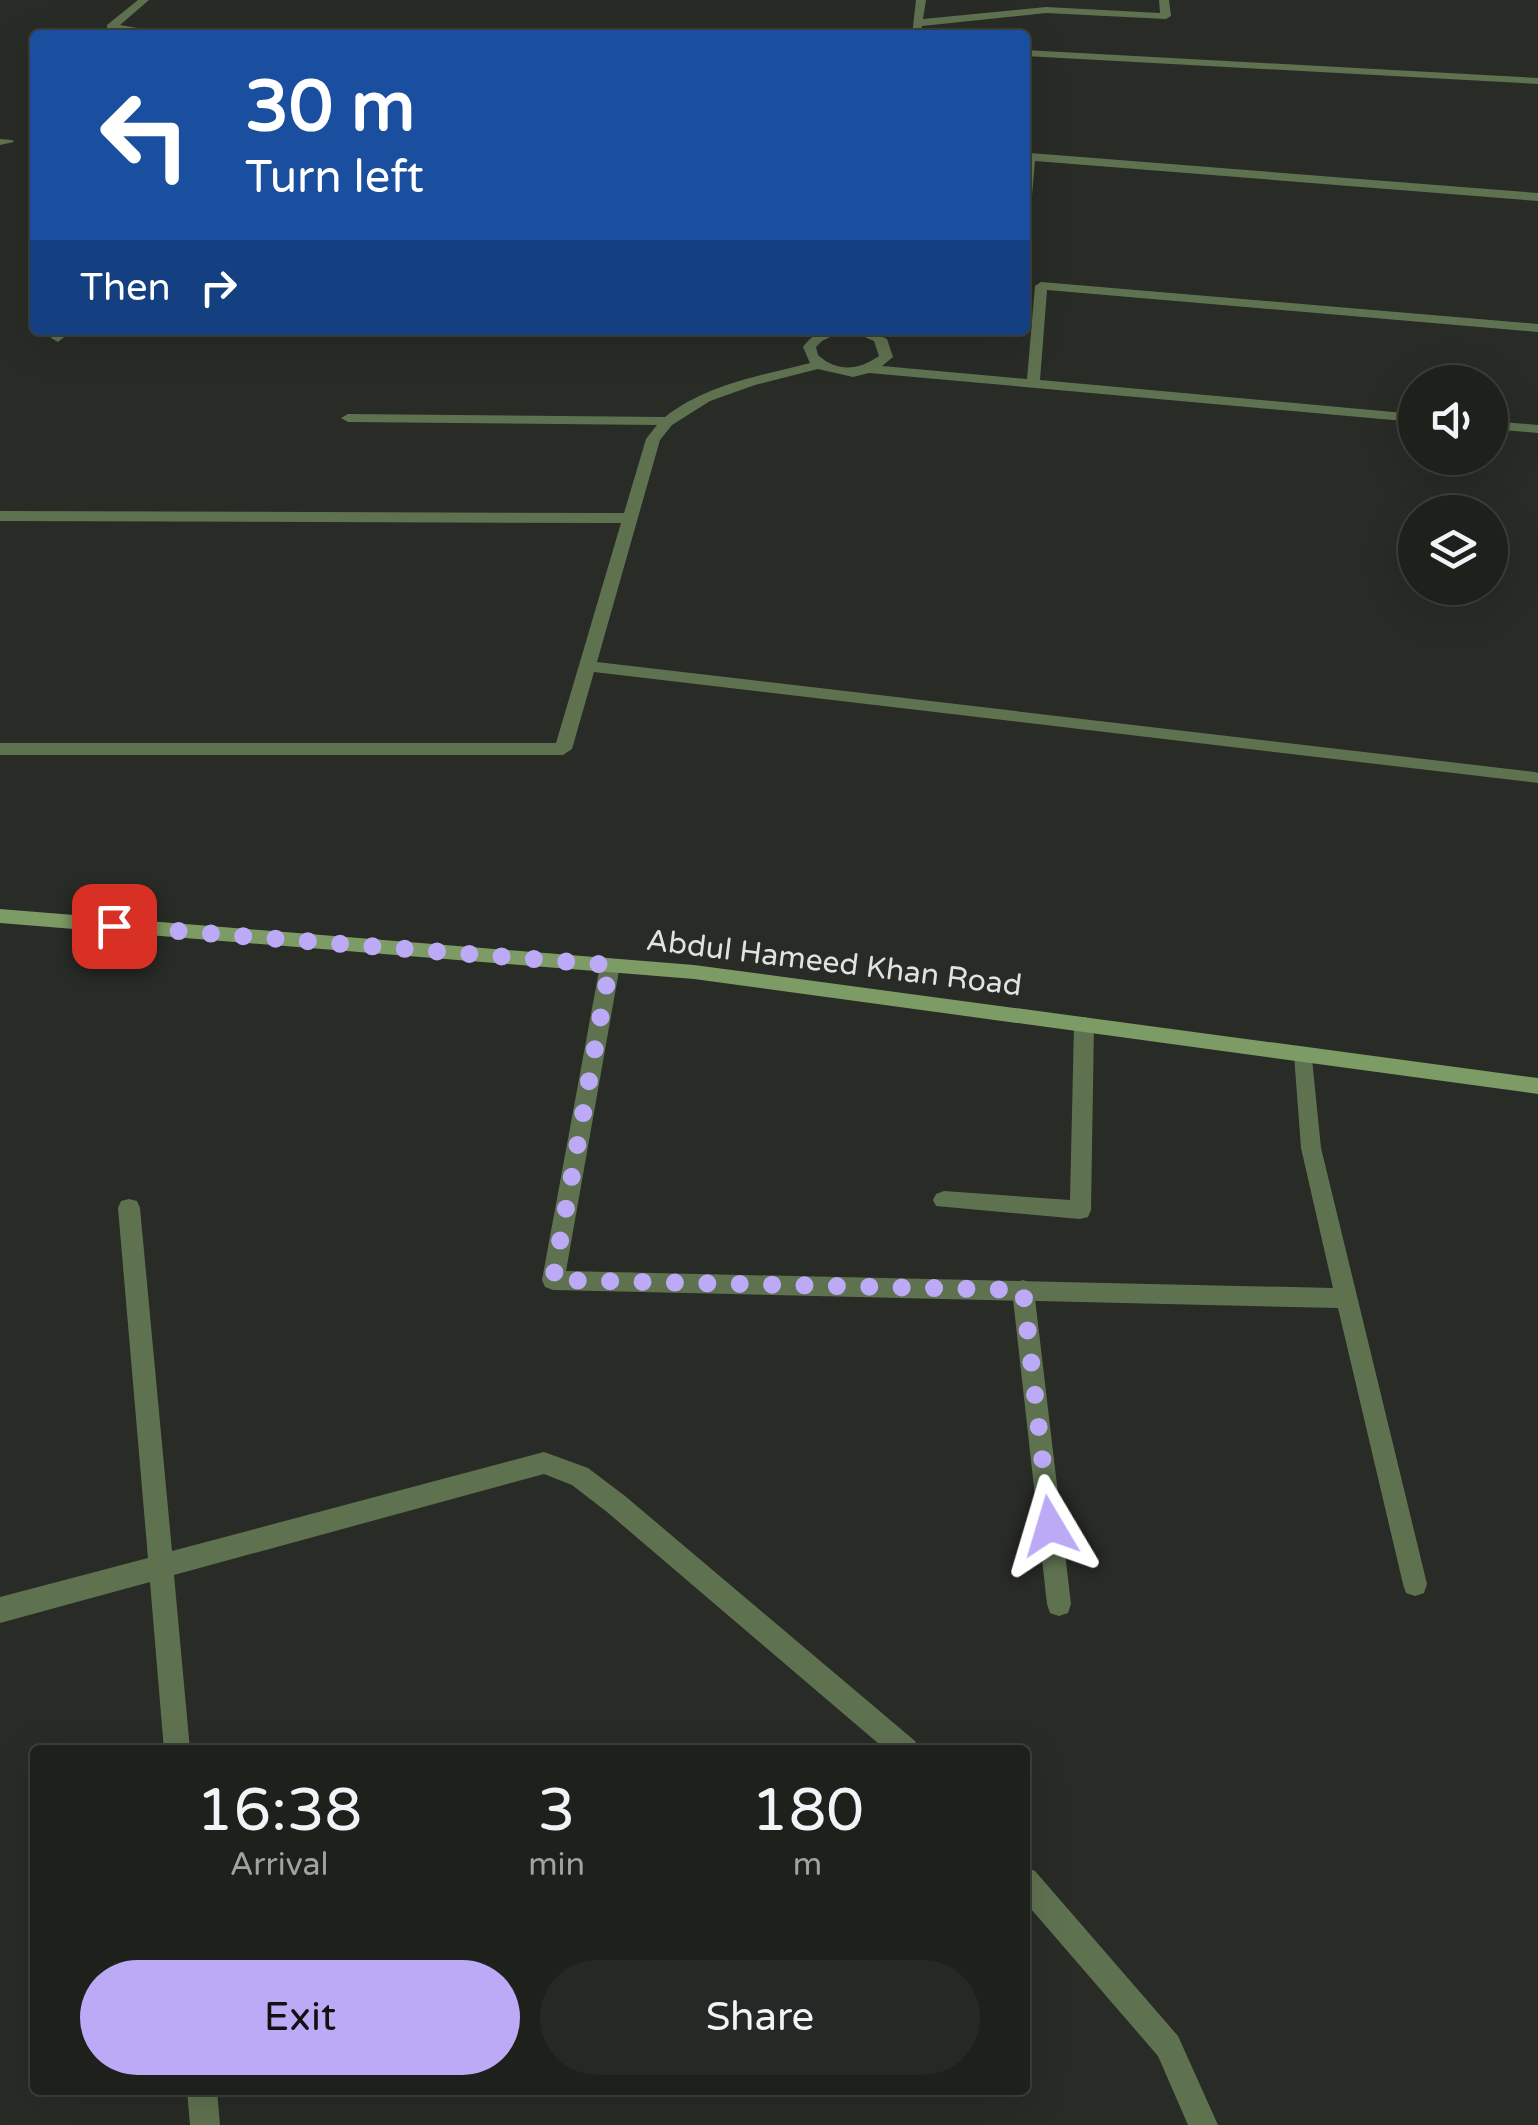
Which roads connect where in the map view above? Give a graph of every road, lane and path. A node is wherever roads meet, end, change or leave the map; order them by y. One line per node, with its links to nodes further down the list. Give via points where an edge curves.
1 (144, 0): 5 (street, via 111,26)
2 (921, 0): 4 (street)
3 (1164, 0): 4 (street, via 1166,16 1046,10)
4 (917, 29)
5 (139, 30)
6 (1030, 53): 7 (street)
7 (1538, 81)
8 (1030, 157): 9 (street)
9 (1538, 196)
10 (1030, 281): 11 (street)
11 (1040, 286): 12 (street); 17 (street)
12 (1538, 328)
13 (824, 335): 15 (street, via 808,348)
14 (872, 335): 16 (street, via 886,357)
15 (817, 365): 16 (street, via 843,373); 20 (street, via 692,403)
16 (870, 369): 17 (street)
17 (1034, 384): 18 (street)
18 (1398, 416)
19 (348, 418): 20 (street)
20 (665, 421): 24 (street)
21 (1508, 426): 22 (street)
22 (1538, 429)
23 (0, 516): 24 (street)
24 (630, 518): 25 (street)
25 (588, 666): 26 (street, via 563,749); 27 (street)
26 (0, 749)
27 (1535, 778)
28 (0, 916): 29 (main road, Abdul Hameed Khan Road)
29 (610, 965): 30 (main road, Abdul Hameed Khan Road); 35 (street, via 553,1280)
30 (1084, 1025): 31 (main road, Abdul Hameed Khan Road); 33 (street, via 1080,1210)
31 (1304, 1054): 32 (main road, Abdul Hameed Khan Road); 36 (street, via 1310,1148)
32 (1538, 1086)
33 (944, 1200)
34 (129, 1208): 37 (street)
35 (1023, 1290): 36 (street); 39 (street)
36 (1346, 1298): 38 (street)
37 (163, 1566): 40 (street); 41 (street); 42 (street, via 544,1463 580,1476 616,1504)
38 (1416, 1584)
39 (1059, 1604)
40 (0, 1610)
41 (176, 1745)
42 (900, 1745)
43 (1030, 1887): 46 (street, via 1168,2046)
44 (202, 2095): 45 (street)
45 (205, 2125)
46 (1203, 2125)

